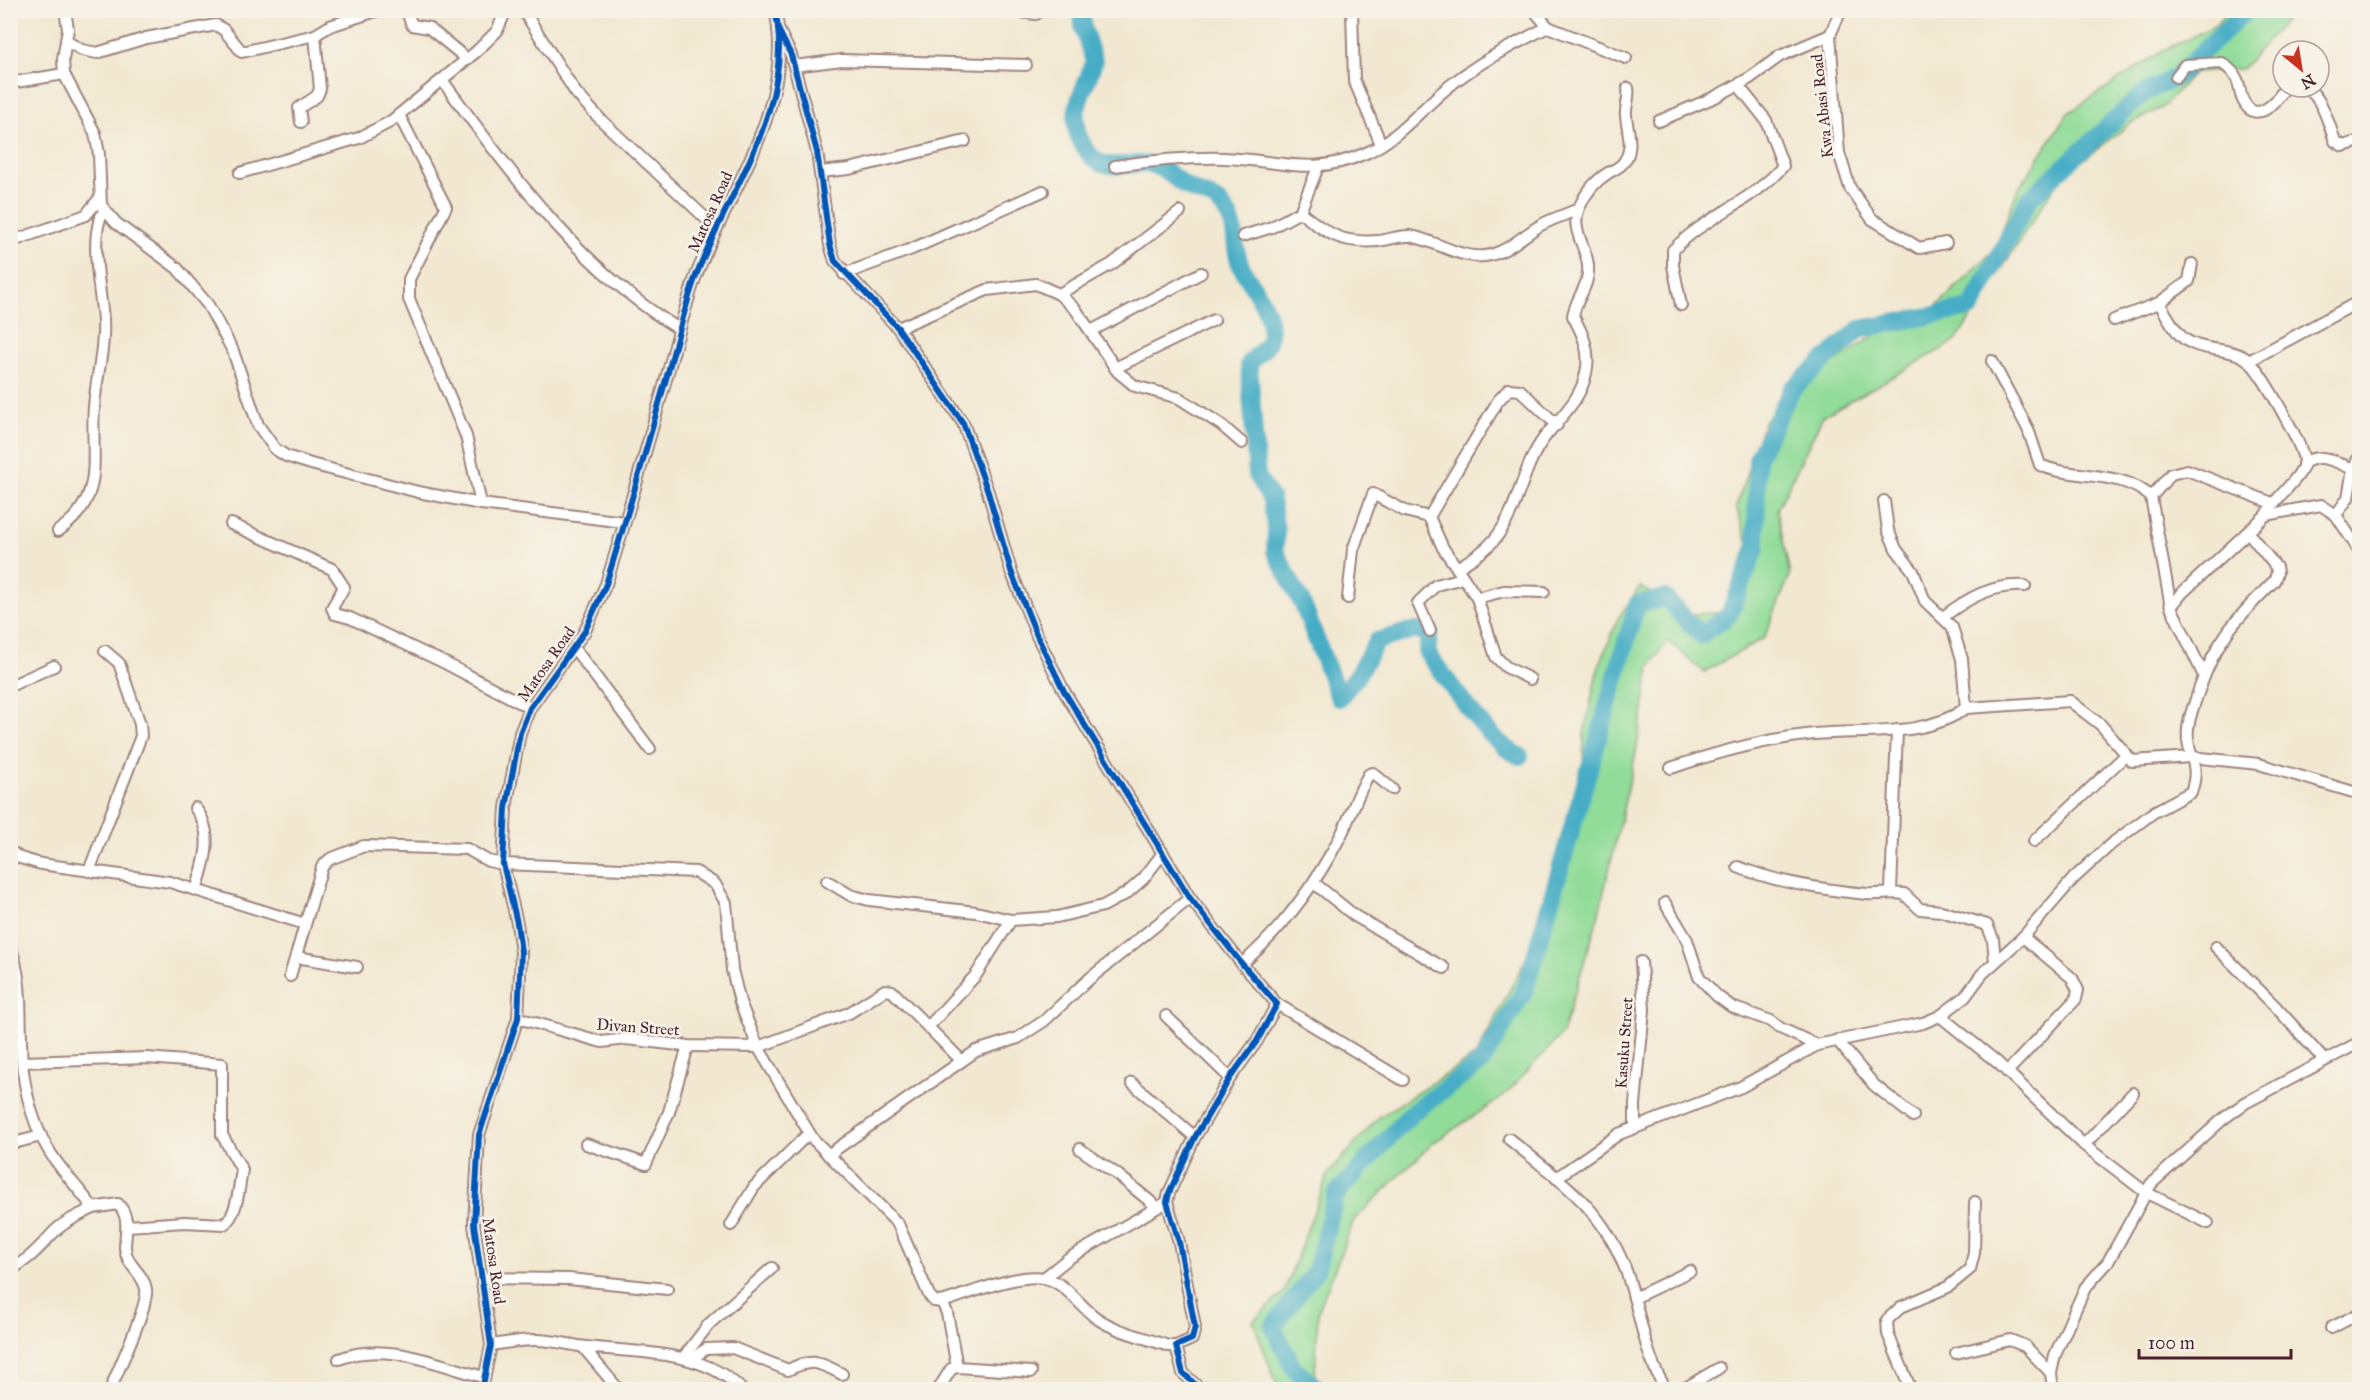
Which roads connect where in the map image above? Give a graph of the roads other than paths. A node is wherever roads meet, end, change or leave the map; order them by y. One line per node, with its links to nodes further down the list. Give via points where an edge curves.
1 (65, 10): 16 (street)
2 (379, 10): 14 (street)
3 (405, 10): 18 (street, via 412,25 429,28)
4 (506, 10): 18 (street, via 497,31)
5 (523, 10): 45 (street, via 576,93)
6 (774, 10): 13 (street, Matosa Road)
7 (1006, 10): 11 (street)
8 (1352, 10): 34 (street, via 1354,80)
9 (1534, 10): 12 (street)
10 (1841, 10): 15 (street, Kwa Abasi Road)
11 (1036, 14)
12 (1548, 27): 17 (street); 34 (street, via 1464,75)
13 (778, 29): 20 (street); 45 (street, Matosa Road, via 775,87 762,131)
14 (315, 35): 16 (street, via 242,52 216,25 146,38 97,53); 30 (street, via 320,89 317,96 299,108)
15 (1830, 35): 25 (street, via 1780,56); 48 (street, Kwa Abasi Road, via 1839,153 1850,188 1872,219 1919,248)
16 (66, 41): 21 (street)
17 (1626, 58)
18 (467, 59): 23 (street)
19 (1026, 65): 20 (street, via 842,60)
20 (794, 66): 37 (street)
21 (64, 74): 24 (street); 40 (street, via 94,133 99,154)
22 (2176, 77): 27 (street, via 2185,65 2222,63 2237,78 2244,103 2251,110 2262,111)
23 (442, 80): 29 (street); 59 (street, via 504,164 550,216 615,283)
24 (10, 83)
25 (1738, 85): 31 (street); 55 (street, via 1766,120 1783,166 1754,193 1688,234 1673,249)
26 (1628, 88): 41 (street, via 1626,160 1599,180)
27 (2277, 99)
28 (2318, 99): 33 (street, via 2335,141 2343,146)
29 (399, 115): 38 (street, via 359,138); 72 (street, via 446,207 409,279 409,299 466,436)
30 (301, 122)
31 (1659, 122)
32 (965, 141): 37 (street, via 849,169)
33 (2360, 141)
34 (1381, 144): 36 (street, via 1359,156)
35 (1115, 166): 36 (street, via 1162,159 1225,158)
36 (1317, 166): 44 (street)
37 (820, 172): 51 (street, via 830,245)
38 (240, 173)
39 (1043, 191): 51 (street, via 912,249)
40 (99, 199): 42 (street); 47 (street, via 87,215)
41 (1578, 209): 44 (street, via 1486,256 1469,256 1407,236 1378,241 1344,240); 64 (street, via 1578,234 1588,268 1586,290 1573,316 1586,345 1586,374)
42 (104, 211): 72 (street, via 177,268 208,305 233,351 258,425 275,449 311,464); 78 (street, via 97,233 103,323 94,406 95,474 84,508)
43 (1180, 212): 52 (street, via 1112,264)
44 (1299, 212): 46 (street, via 1272,227)
45 (716, 228): 59 (street, Matosa Road)
46 (1243, 236)
47 (10, 242)
48 (1946, 243)
49 (2192, 264): 54 (street, via 2188,281)
50 (1200, 273): 60 (street)
51 (844, 274): 58 (street)
52 (1059, 294): 58 (street, via 1036,284 987,290); 60 (street)
53 (2360, 301): 62 (street)
54 (2159, 303): 57 (street); 62 (street, via 2182,338)
55 (1681, 305)
56 (1214, 320): 63 (street)
57 (2114, 320)
58 (898, 328): 108 (street, via 963,423 1011,571 1052,667)
59 (679, 329): 76 (street, Matosa Road)
60 (1091, 331): 63 (street)
61 (1992, 361): 69 (street, via 2028,429 2040,465 2118,480)
62 (2249, 361): 67 (street, via 2290,428 2303,455)
63 (1116, 368): 65 (street, via 1135,386 1179,398)
64 (1557, 425): 75 (street, via 1520,390 1509,389); 81 (street, via 1528,465 1502,528 1482,551)
65 (1242, 443)
66 (2360, 455): 68 (street)
67 (2303, 464): 68 (street, via 2321,456); 71 (street)
68 (2353, 469): 74 (street, via 2352,489)
69 (2151, 497): 71 (street, via 2171,474 2187,470); 87 (street)
70 (1884, 501): 88 (street, via 1888,530 1896,549 1913,571 1925,601)
71 (2272, 503): 73 (street)
72 (481, 504): 76 (street)
73 (2266, 515): 74 (street, via 2321,505); 79 (street)
74 (2336, 515): 80 (street)
75 (1429, 517): 81 (street); 85 (street, via 1405,511 1373,494 1353,550)
76 (624, 522): 90 (street, Matosa Road, via 606,584)
77 (231, 524): 96 (street, via 332,569 344,587 332,608 334,614 445,663)
78 (58, 531)
79 (2248, 532): 87 (street); 93 (street, via 2277,573 2225,633)
80 (2360, 552)
81 (1457, 568): 82 (street)
82 (1463, 578): 86 (street); 89 (street, via 1436,585 1418,603)
83 (2025, 586): 88 (street, via 2009,585 1969,597)
84 (1544, 592): 86 (street, via 1504,591)
85 (1348, 598)
86 (1477, 598): 94 (street, via 1496,657)
87 (2171, 607): 93 (street)
88 (1943, 617): 97 (street, via 1952,627 1962,659)
89 (1430, 631)
90 (574, 648): 96 (street, Matosa Road); 99 (street)
91 (105, 651): 111 (street, via 119,663 141,735)
92 (54, 666): 95 (street)
93 (2204, 676): 101 (street, via 2187,732)
94 (1530, 679)
95 (10, 686)
96 (530, 708): 109 (street, Matosa Road, via 520,733 506,808)
97 (1966, 708): 98 (street, via 1955,716); 100 (street, via 2070,701 2101,725)
98 (1897, 730): 102 (street, via 1814,734 1761,742); 115 (street)
99 (650, 748)
100 (2125, 756): 101 (street, via 2138,762); 106 (street)
101 (2192, 757): 104 (street, via 2259,764); 120 (street, via 2197,772 2192,792 2154,812 2110,845 2074,878)
102 (1671, 768)
103 (1392, 789): 113 (street, via 1373,773 1369,774)
104 (2360, 794)
105 (195, 808): 114 (street, via 206,826 207,842)
106 (2034, 841)
107 (10, 851): 111 (street, via 41,864)
108 (1163, 853): 116 (street); 118 (street, via 1143,879 1103,906 1058,917)
109 (503, 864): 119 (street, via 466,849 364,846 348,850 322,867); 134 (street, Matosa Road, via 521,952); 141 (street, via 696,872 708,878 726,903 732,970)
110 (1738, 867): 115 (street, via 1807,886 1865,894)
111 (89, 871): 114 (street, via 149,878)
112 (827, 881): 118 (street, via 850,895 869,900 976,912)
113 (1314, 883): 127 (street, via 1286,920); 129 (street, via 1355,916)
114 (196, 890): 119 (street)
115 (1891, 892): 125 (street, via 1904,894 1920,909 1987,925)
116 (1190, 898): 127 (street); 142 (street, via 1088,980 1044,1021 1018,1038 976,1051)
117 (1665, 903): 139 (street, via 1687,940 1699,977 1717,996 1732,1007 1771,1021)
118 (1011, 920): 135 (street, via 976,975)
119 (305, 924): 123 (street)
120 (2023, 937): 125 (street); 145 (street, via 2072,978 2078,990 2076,999)
121 (10, 945): 124 (street)
122 (2216, 947): 143 (street)
123 (296, 957): 128 (street); 130 (street)
124 (13, 960): 136 (street, via 22,999)
125 (1995, 961): 133 (street, via 1965,997)
126 (1641, 962): 151 (street, Kasuku Street, via 1644,1010)
127 (1242, 964): 131 (street)
128 (357, 967)
129 (1444, 968)
130 (290, 976)
131 (1277, 1004): 146 (street); 147 (street)
132 (1166, 1016): 146 (street)
133 (1940, 1016): 137 (street); 145 (street)
134 (518, 1018): 140 (street, Divan Street, via 602,1042 626,1039); 172 (street, Matosa Road, via 479,1136 474,1209)
135 (928, 1027): 141 (street, via 892,991 885,990 849,1013); 142 (street)
136 (16, 1030): 144 (street)
137 (1837, 1041): 139 (street); 150 (street, via 1874,1085)
138 (2360, 1042): 143 (street)
139 (1817, 1045): 151 (street, via 1742,1087)
140 (688, 1046): 141 (street, Divan Street); 157 (street, via 669,1112 646,1164)
141 (758, 1047): 152 (street)
142 (962, 1060): 160 (street)
143 (2324, 1060): 162 (street, via 2256,1095 2223,1119)
144 (23, 1062): 153 (street); 168 (street, via 147,1058 222,1064 222,1135 242,1170 228,1221)
145 (2007, 1072): 158 (street)
146 (1230, 1078): 154 (street)
147 (1403, 1080)
148 (1132, 1083): 154 (street)
149 (2133, 1093): 158 (street)
150 (1913, 1116)
151 (1635, 1126): 161 (street)
152 (809, 1132): 160 (street); 167 (street, via 754,1187)
153 (41, 1136): 156 (street); 165 (street)
154 (1195, 1137): 164 (street)
155 (1509, 1139): 161 (street)
156 (10, 1144)
157 (586, 1144)
158 (2084, 1145): 162 (street)
159 (1080, 1149): 164 (street)
160 (828, 1155): 176 (street, via 898,1224 929,1295)
161 (1556, 1178): 175 (street, via 1603,1222)
162 (2145, 1192): 166 (street); 188 (street, via 2108,1262 2085,1288)
163 (1975, 1202): 199 (street, via 1970,1269 1948,1287 1901,1307 1887,1320 1888,1334)
164 (1162, 1205): 173 (street, via 1069,1258); 180 (street, via 1179,1242 1194,1327 1192,1339)
165 (93, 1208): 168 (street, via 118,1204); 170 (street, via 69,1220 31,1258)
166 (2208, 1223)
167 (731, 1225)
168 (128, 1226): 191 (street, via 125,1250 147,1293)
169 (772, 1268): 184 (street, via 709,1324)
170 (10, 1270)
171 (1690, 1271): 175 (street)
172 (483, 1278): 174 (street, via 568,1279); 179 (street, Matosa Road)
173 (1044, 1278): 176 (street, via 1005,1282); 180 (street, via 1115,1328)
174 (667, 1289)
175 (1634, 1298): 197 (street, via 1646,1341)
176 (942, 1302): 185 (street)
177 (2360, 1313): 178 (street)
178 (2331, 1328)
179 (491, 1345): 181 (street, via 534,1340); 190 (street, Matosa Road)
180 (1176, 1346): 196 (street, via 1183,1373)
181 (583, 1347): 184 (street); 193 (street)
182 (1956, 1353): 188 (street, via 2010,1340 2025,1346)
183 (339, 1359): 190 (street, via 362,1352 396,1354)
184 (687, 1359): 189 (street, via 706,1349 733,1348 788,1370 803,1363 819,1362); 194 (street)
185 (957, 1367): 187 (street); 195 (street, via 951,1369)
186 (1719, 1368): 198 (street)
187 (1032, 1372)
188 (2051, 1372): 200 (street)
189 (842, 1374)
190 (484, 1377): 192 (street, Matosa Road)
191 (110, 1389)
192 (482, 1389)
193 (619, 1389)
194 (742, 1389)
195 (938, 1389)
196 (1201, 1389)
197 (1667, 1389)
198 (1682, 1389)
199 (1911, 1389)
200 (2053, 1389)

